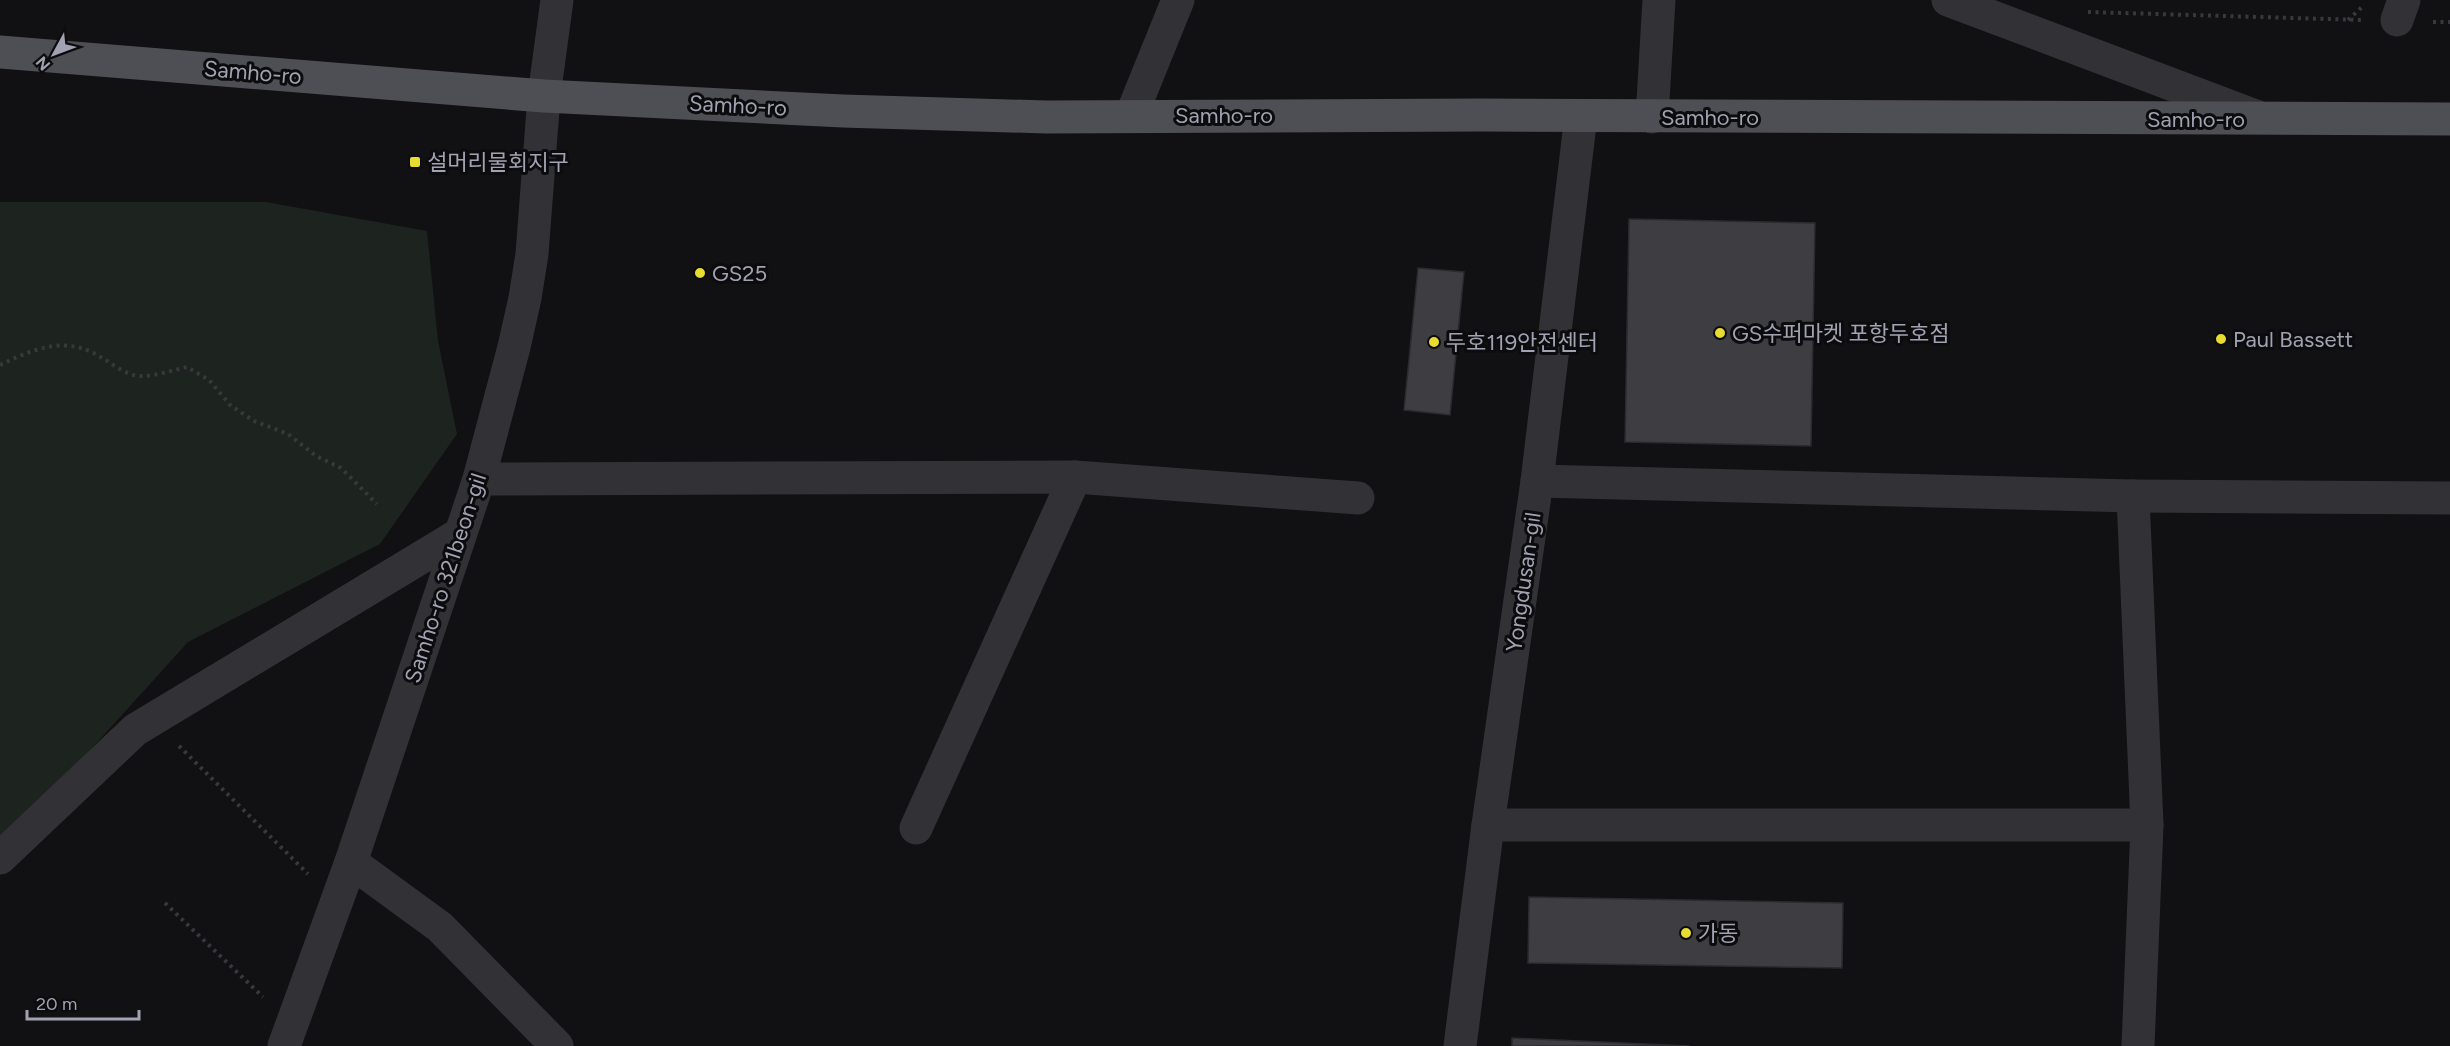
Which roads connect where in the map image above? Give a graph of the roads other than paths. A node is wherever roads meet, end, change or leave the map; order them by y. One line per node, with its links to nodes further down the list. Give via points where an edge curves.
1 (557, 0): 6 (street, Samho-ro 321beon-gil)
2 (1178, 0): 7 (street)
3 (1659, 0): 9 (street)
4 (1948, 0): 11 (street)
5 (0, 52): 6 (main road, Samho-ro)
6 (544, 96): 7 (main road, Samho-ro, via 843,111); 13 (street, Samho-ro 321beon-gil, via 525,298)
7 (1131, 116): 8 (main road, Samho-ro)
8 (1581, 117): 9 (main road, Samho-ro); 14 (street, Yongdusan-gil)
9 (1652, 117): 11 (main road, Samho-ro)
10 (2450, 119): 11 (main road, Samho-ro)
11 (2266, 120)
12 (1075, 477): 13 (street); 16 (street); 21 (street)
13 (479, 479): 18 (street, Samho-ro 321beon-gil)
14 (1537, 481): 15 (street); 19 (street, Yongdusan-gil)
15 (2133, 496): 17 (street); 20 (street)
16 (1358, 498)
17 (2450, 498)
18 (460, 534): 22 (street, via 135,730); 23 (street, Samho-ro 321beon-gil)
19 (1488, 825): 20 (street); 26 (street, Yongdusan-gil)
20 (2146, 825): 27 (street)
21 (916, 828)
22 (0, 858)
23 (351, 862): 24 (street, Samho-ro 321beon-gil); 25 (street, via 440,927)
24 (288, 1035)
25 (558, 1046)
26 (1460, 1046)
27 (2138, 1046)

